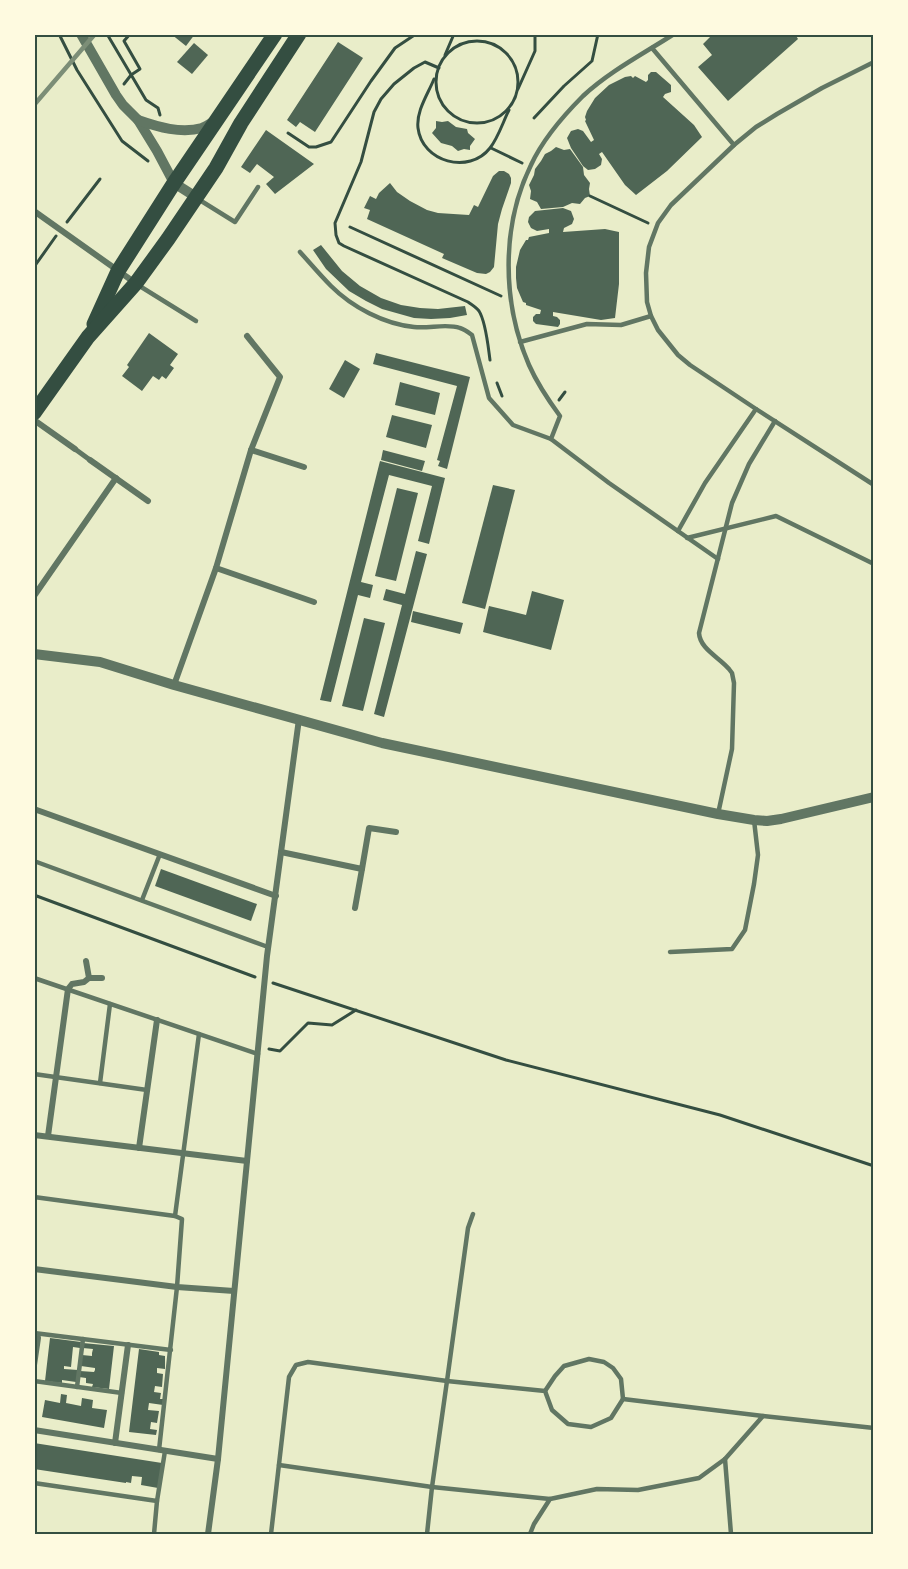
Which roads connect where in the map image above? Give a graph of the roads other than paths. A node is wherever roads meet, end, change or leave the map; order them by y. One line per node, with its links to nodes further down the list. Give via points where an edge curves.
1 (81, 34): 8 (street, via 123,105)
2 (275, 34): 7 (highway)
3 (299, 34): 12 (highway)
4 (674, 34): 5 (lane)
5 (652, 48): 9 (lane); 21 (lane, via 600,81 583,97 558,125 530,167 514,216 509,256 511,301)
6 (873, 62): 9 (lane, via 777,114)
7 (218, 119): 8 (street, via 202,128 164,129); 10 (highway)
8 (138, 120): 10 (street)
9 (734, 146): 17 (lane, via 671,205 656,227 646,273)
10 (174, 183): 12 (street); 15 (highway)
11 (258, 187): 12 (lane, via 235,222)
12 (196, 197): 16 (highway)
13 (34, 211): 15 (street)
14 (300, 252): 26 (lane, via 333,288 372,314 411,327 462,328 472,335 489,398 513,425)
15 (118, 271): 16 (street); 20 (highway)
16 (136, 283): 18 (lane); 20 (highway)
17 (651, 316): 21 (lane, via 621,326 587,324); 23 (lane, via 678,355)
18 (196, 321)
19 (248, 336): 28 (street, via 280,377)
20 (88, 338): 22 (highway)
21 (520, 342): 26 (lane, via 529,367 560,416)
22 (36, 405)
23 (756, 409): 25 (lane); 35 (lane, via 705,483)
24 (34, 420): 27 (street)
25 (775, 421): 32 (lane); 34 (lane, via 742,478)
26 (551, 439): 35 (lane)
27 (75, 449): 29 (street)
28 (251, 450): 30 (street); 39 (street)
29 (90, 459): 31 (street)
30 (304, 466)
31 (116, 478): 33 (street); 40 (street)
32 (873, 485)
33 (148, 501)
34 (726, 528): 36 (lane); 37 (lane); 38 (lane, via 776,516)
35 (678, 531): 36 (lane)
36 (687, 538): 37 (lane)
37 (718, 559): 47 (lane, via 699,640 729,669 734,683 732,749)
38 (873, 564)
39 (216, 568): 41 (street); 43 (street)
40 (34, 596)
41 (314, 602)
42 (34, 654): 43 (street, via 100,662)
43 (174, 685): 44 (street)
44 (299, 718): 47 (street, via 382,743); 50 (street)
45 (873, 796): 48 (street, via 781,819)
46 (34, 809): 51 (street)
47 (718, 814): 48 (street)
48 (754, 820): 58 (lane, via 758,855 745,930 732,949)
49 (396, 832): 53 (street, via 369,828)
50 (282, 852): 53 (street); 54 (street)
51 (159, 854): 54 (street); 55 (lane)
52 (34, 861): 55 (lane)
53 (362, 869): 56 (street)
54 (276, 896): 57 (street)
55 (142, 900): 57 (lane)
56 (355, 908)
57 (268, 947): 67 (street)
58 (670, 952)
59 (86, 961): 61 (street)
60 (34, 978): 63 (lane)
61 (89, 978): 62 (street); 63 (street)
62 (102, 978)
63 (68, 989): 64 (lane); 69 (street)
64 (110, 1004): 65 (lane); 70 (lane)
65 (157, 1020): 66 (lane); 71 (street)
66 (199, 1034): 67 (lane); 75 (lane)
67 (259, 1051): 76 (street)
68 (34, 1074): 69 (lane)
69 (56, 1077): 70 (lane); 73 (street)
70 (100, 1083): 71 (lane)
71 (147, 1090): 74 (street)
72 (34, 1135): 73 (street)
73 (48, 1136): 74 (street)
74 (139, 1148): 75 (street)
75 (184, 1154): 76 (street); 79 (lane)
76 (247, 1161): 82 (street)
77 (34, 1197): 79 (lane)
78 (473, 1214): 89 (lane)
79 (175, 1216): 81 (lane, via 182,1219)
80 (34, 1269): 81 (street)
81 (177, 1287): 82 (street); 86 (lane)
82 (234, 1291): 99 (street)
83 (36, 1335): 84 (lane); 87 (street)
84 (83, 1339): 85 (lane); 90 (lane)
85 (128, 1345): 86 (lane); 92 (street)
86 (171, 1350): 98 (lane)
87 (34, 1365)
88 (34, 1381): 90 (lane)
89 (447, 1381): 91 (lane); 101 (lane, via 308,1362 296,1365 289,1377); 103 (lane)
90 (77, 1387): 92 (lane)
91 (545, 1391): 93 (lane, via 552,1410 568,1424 591,1427 611,1418); 93 (lane, via 564,1366 589,1359 613,1368 621,1379)
92 (122, 1393): 97 (street)
93 (623, 1399): 94 (lane)
94 (763, 1416): 95 (lane); 100 (lane)
95 (873, 1428)
96 (34, 1430): 97 (street)
97 (115, 1443): 98 (street)
98 (162, 1450): 99 (street); 105 (lane)
99 (218, 1459): 107 (street)
100 (725, 1459): 104 (lane, via 699,1478 638,1490 597,1490); 111 (lane)
101 (279, 1465): 103 (lane); 108 (lane)
102 (34, 1483): 105 (lane)
103 (432, 1487): 104 (lane); 109 (lane)
104 (550, 1499): 110 (lane)
105 (157, 1501): 106 (lane)
106 (154, 1534)
107 (208, 1534)
108 (271, 1534)
109 (427, 1534)
110 (530, 1534)
111 (731, 1534)

